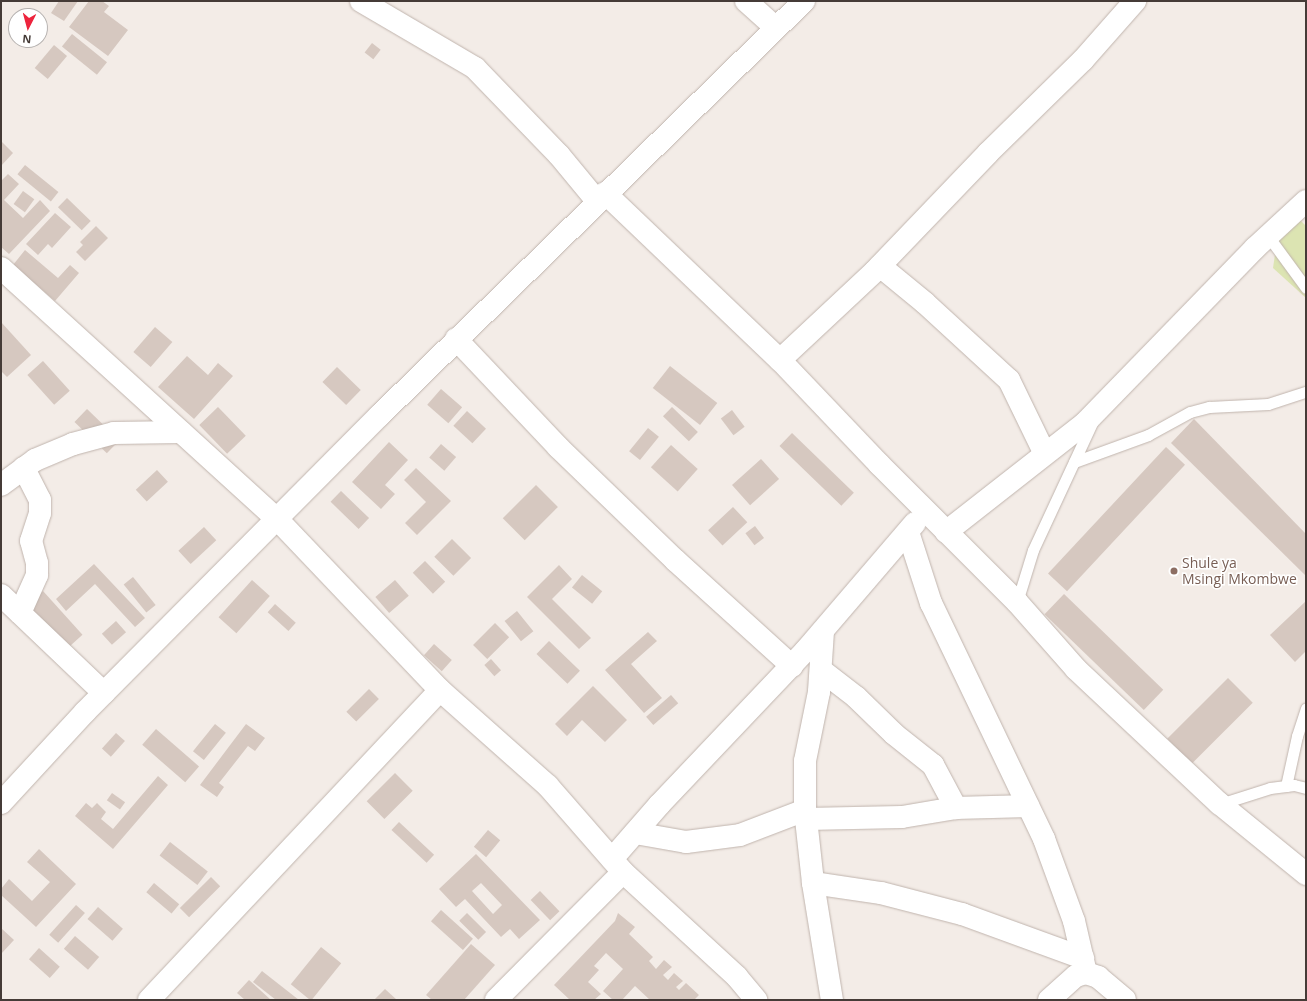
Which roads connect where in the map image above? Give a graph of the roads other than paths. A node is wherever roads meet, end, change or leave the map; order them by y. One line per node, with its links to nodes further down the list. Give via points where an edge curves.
1 (361, 1): 6 (street, via 475,68)
2 (746, 1): 5 (street)
3 (804, 1): 5 (street)
4 (1135, 1): 9 (street, via 1083,60 988,153)
5 (776, 28): 6 (street)
6 (601, 197): 12 (street); 13 (street)
7 (1306, 201): 8 (street)
8 (1268, 236): 11 (lane); 15 (street)
9 (880, 266): 13 (street); 17 (street, via 926,303 1009,380)
10 (1, 268): 16 (street)
11 (1306, 288)
12 (456, 339): 22 (street); 29 (street, via 558,446 675,560)
13 (780, 360): 21 (street)
14 (1306, 392): 18 (lane, via 1268,404 1209,407 1190,412 1148,435)
15 (1100, 406): 17 (street); 18 (lane)
16 (181, 432): 19 (street, via 114,433 73,444 35,460); 22 (street)
17 (1046, 454): 24 (street)
18 (1074, 462): 26 (lane, via 1033,550)
19 (24, 468): 20 (street); 27 (street, via 40,500 40,513 31,541 37,563 37,575)
20 (1, 485)
21 (925, 511): 23 (street); 24 (street)
22 (277, 519): 31 (street); 32 (street)
23 (908, 532): 28 (street); 38 (street, via 931,603)
24 (946, 532): 26 (street)
25 (1, 595): 27 (street)
26 (1017, 602): 37 (street, via 1076,669)
27 (20, 613): 32 (street)
28 (823, 631): 29 (street); 30 (street)
29 (792, 666): 41 (street)
30 (821, 670): 39 (street, via 856,697 894,734 933,765); 40 (street, via 805,761)
31 (440, 690): 42 (street, via 548,786); 46 (street)
32 (104, 693): 36 (street)
33 (1306, 708): 34 (lane)
34 (1286, 786): 35 (lane); 37 (lane, via 1270,788)
35 (1306, 788)
36 (1, 803)
37 (1220, 804): 43 (street)
38 (1028, 806): 39 (street); 45 (street, via 1044,839 1074,921)
39 (956, 808): 40 (street, via 902,817)
40 (806, 814): 41 (street, via 740,835 686,842); 44 (street)
41 (634, 833): 42 (street)
42 (618, 866): 47 (street); 48 (street, via 737,977)
43 (1306, 874)
44 (813, 883): 45 (street, via 880,893 962,914); 49 (street)
45 (1085, 966): 50 (street); 51 (street)
46 (149, 1000)
47 (496, 1000)
48 (756, 1000)
49 (832, 1000)
50 (1049, 1000)
51 (1125, 1000)

